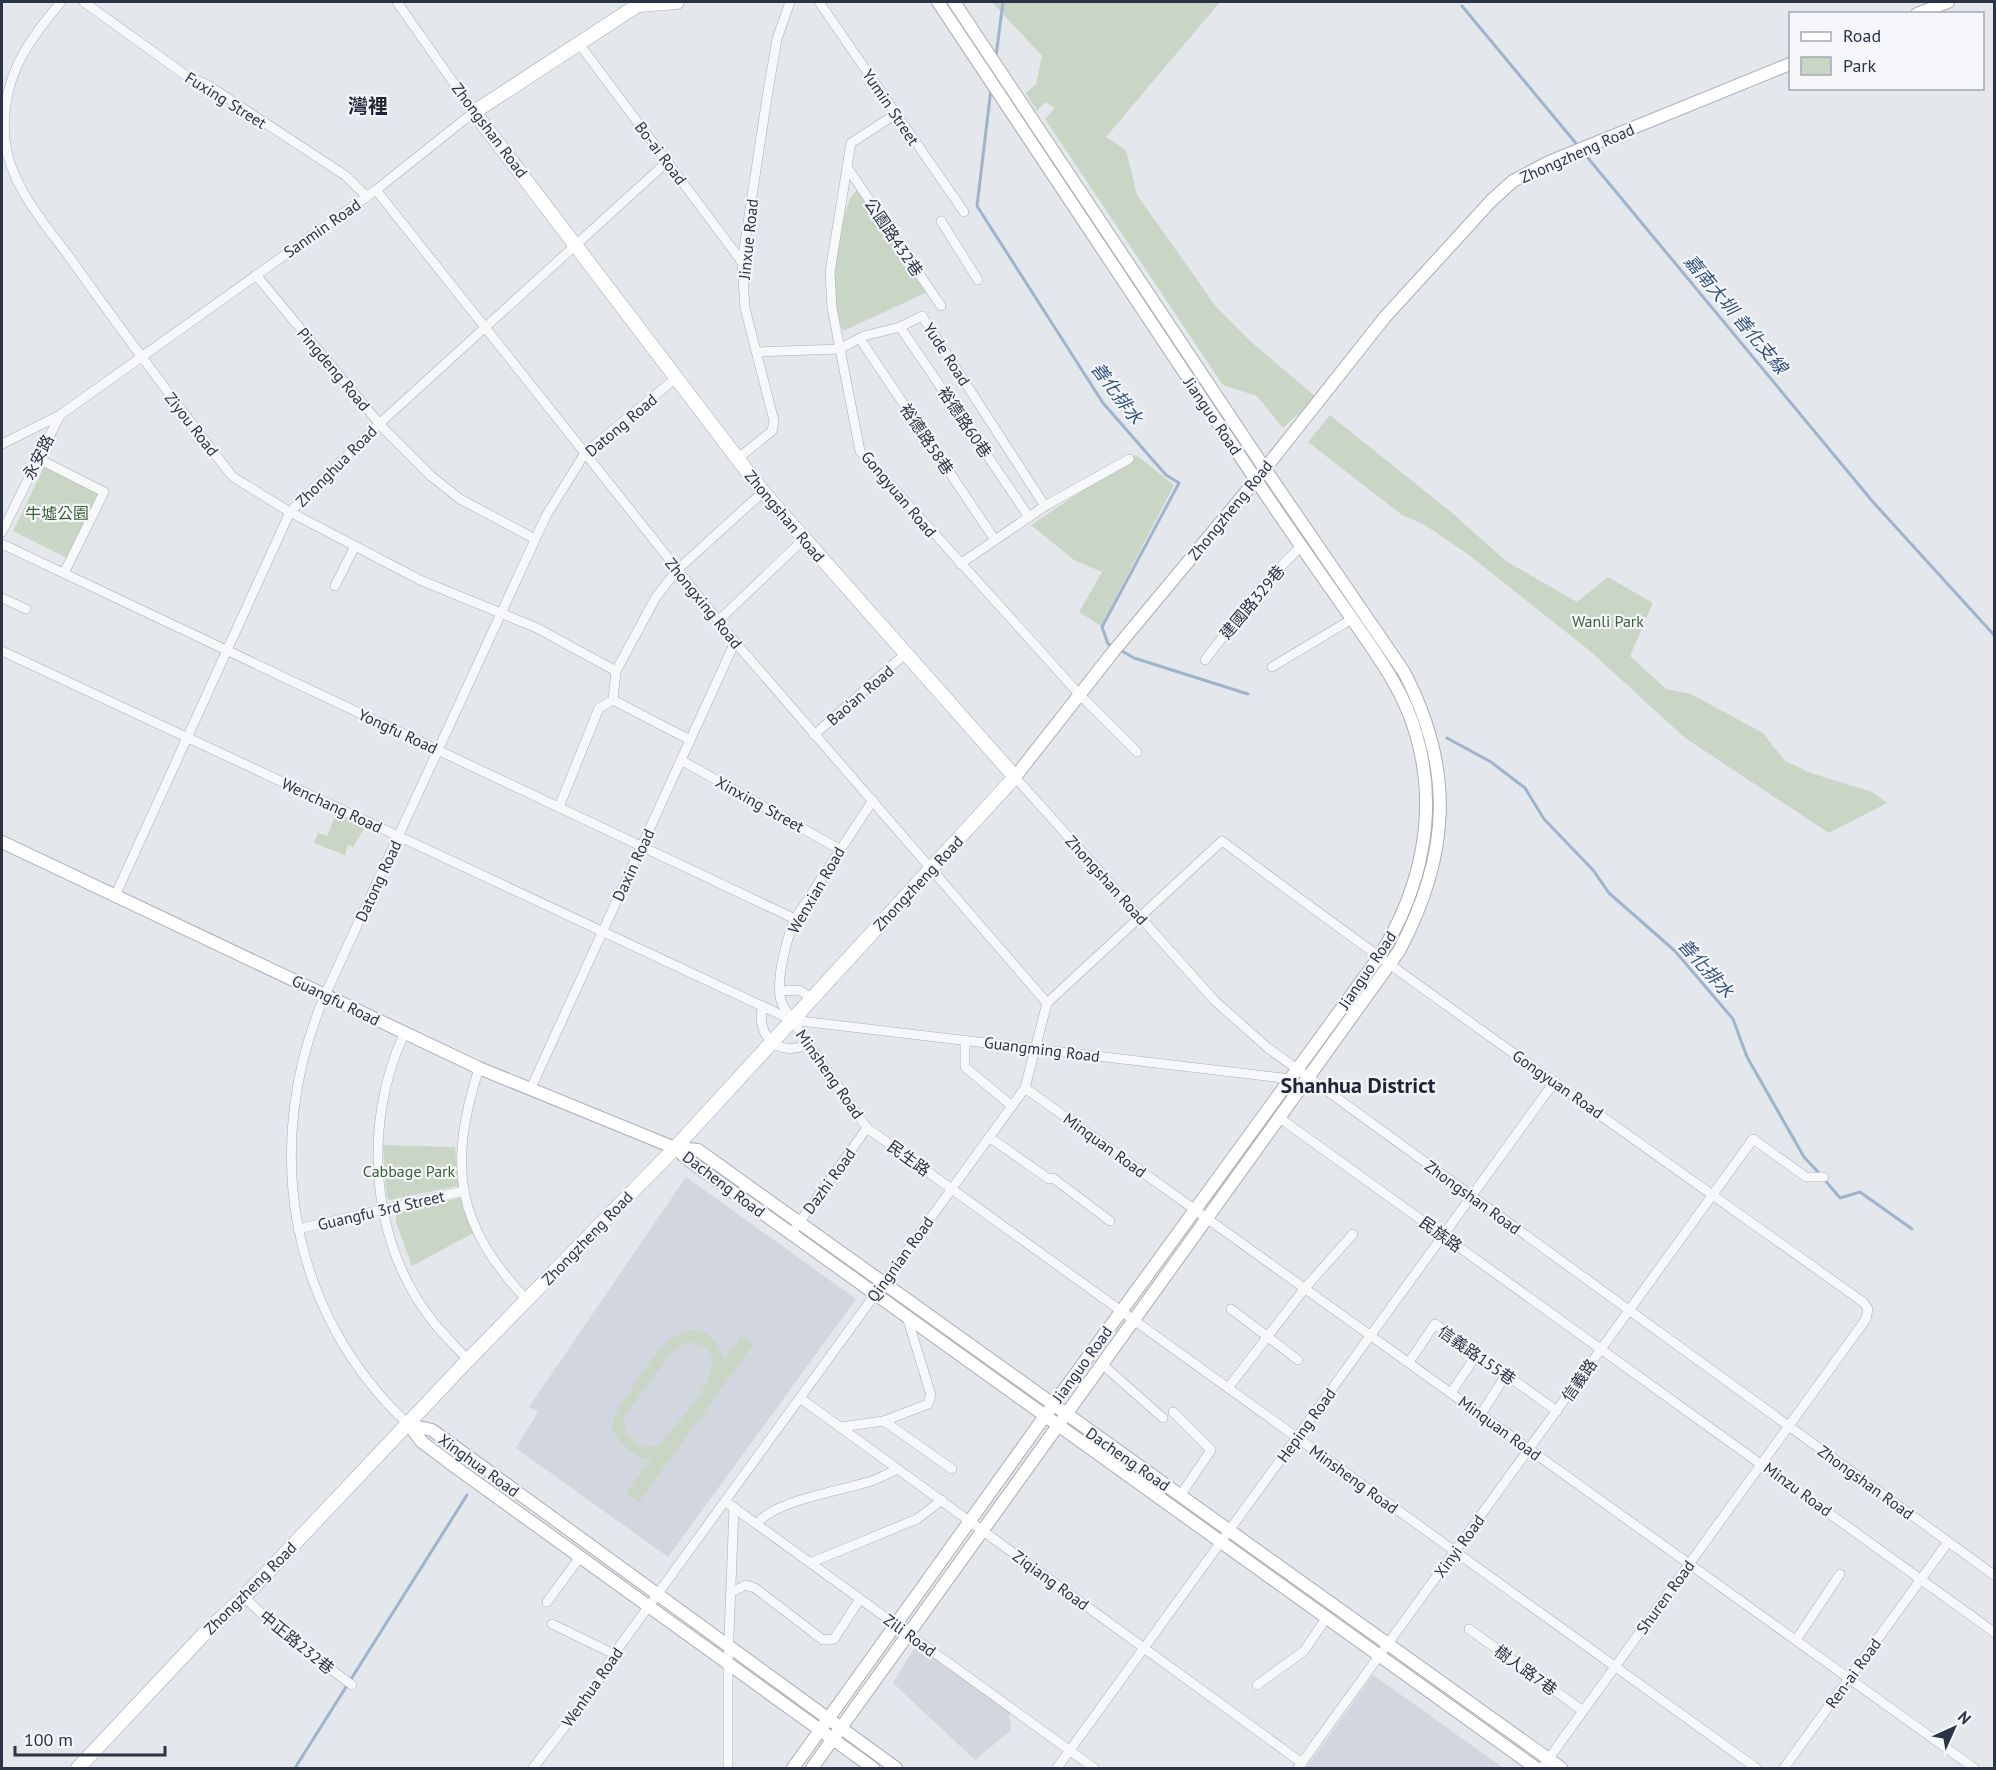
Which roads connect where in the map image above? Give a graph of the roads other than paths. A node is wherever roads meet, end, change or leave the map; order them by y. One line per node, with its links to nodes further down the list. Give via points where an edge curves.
1 (61, 2): 32 (street, Ziyou Road, via 19,57 5,123 9,159 24,193)
2 (84, 2): 19 (street, Fuxing Street, via 188,77 206,84 346,176)
3 (398, 2): 14 (street, Zhongshan Road)
4 (677, 2): 10 (main road)
5 (790, 2): 23 (street, Jinxue Road, via 777,39)
6 (819, 2): 15 (street, Yumin Street)
7 (938, 2): 42 (street, Jianguo Road)
8 (954, 2): 41 (street, Jianguo Road)
9 (1948, 2): 11 (street)
10 (636, 3): 12 (main road, Sanmin Road)
11 (1922, 12)
12 (580, 45): 14 (main road, Sanmin Road); 16 (street, Bo-ai Road)
13 (1789, 65): 41 (street, Zhongzheng Road, via 1590,144 1513,181 1385,317)
14 (474, 112): 18 (street, Sanmin Road); 22 (main road, Zhongshan Road)
15 (896, 114): 17 (street, Gongyuan Road, via 852,143); 20 (street, Yumin Street)
16 (668, 161): 22 (street, Zhonghua Road); 23 (street, Bo-ai Road)
17 (847, 167): 26 (street, 公園路432巷); 30 (street, Gongyuan Road, via 830,272)
18 (376, 190): 19 (street, Sanmin Road); 27 (street, Zhongxing Road)
19 (367, 197): 24 (street, Sanmin Road)
20 (964, 212)
21 (941, 221): 25 (street)
22 (577, 244): 27 (street, Zhonghua Road); 33 (main road, Zhongshan Road)
23 (742, 262): 31 (street, Jinxue Road, via 745,308)
24 (256, 275): 32 (street, Sanmin Road); 35 (street, Pingdeng Road)
25 (978, 280)
26 (941, 306)
27 (485, 327): 35 (street, Zhonghua Road); 37 (street, Zhongxing Road)
28 (900, 327): 29 (street, Yude Road); 44 (street, Yude Road, via 922,316); 46 (street, 裕德路60巷)
29 (860, 339): 30 (street, Yude Road); 50 (street, 裕德路58巷)
30 (839, 350): 31 (street, Yude Road); 54 (street, Gongyuan Road, via 860,451)
31 (757, 352): 39 (street, Jinxue Road, via 774,421 772,431)
32 (140, 358): 34 (street, Sanmin Road); 45 (street, Ziyou Road, via 233,477)
33 (676, 378): 37 (street, Datong Road); 39 (main road, Zhongshan Road)
34 (60, 415): 36 (street, Sanmin Road); 38 (street, 永安路)
35 (379, 424): 45 (street, Zhonghua Road); 48 (street, Pingdeng Road, via 450,491)
36 (2, 444)
37 (585, 453): 48 (street, Datong Road); 55 (street, Zhongxing Road)
38 (37, 458): 47 (street, 永安路); 56 (street, via 104,492)
39 (737, 459): 43 (main road, Zhongshan Road)
40 (1129, 459): 44 (street)
41 (1265, 469): 42 (street, Zhongzheng Road); 91 (street, Jianguo Road, via 1404,672 1429,728 1442,822 1439,841 1425,898)
42 (1256, 480): 53 (street, Jianguo Road); 70 (street, Zhongzheng Road)
43 (763, 492): 49 (main road, Zhongshan Road); 55 (street)
44 (1045, 506): 46 (street)
45 (290, 513): 52 (street, Ziyou Road); 64 (street, Zhonghua Road)
46 (1029, 517): 50 (street)
47 (2, 532)
48 (535, 538): 60 (street, Datong Road)
49 (804, 539): 62 (street); 66 (main road, Zhongshan Road)
50 (995, 540): 54 (street)
51 (2, 544): 56 (street, Yongfu Road)
52 (355, 546): 57 (street); 60 (street, Ziyou Road)
53 (1301, 546): 61 (street, Jianguo Road); 67 (street, 建國路329巷, via 1263,585)
54 (960, 564): 70 (street, Gongyuan Road)
55 (677, 570): 62 (street, Zhongxing Road); 69 (street, via 656,597)
56 (64, 573): 64 (street, Yongfu Road)
57 (335, 586)
58 (2, 598): 59 (street)
59 (26, 609)
60 (501, 615): 69 (street, Ziyou Road, via 537,628); 75 (street, Datong Road)
61 (1352, 619): 68 (street); 90 (street, Jianguo Road, via 1392,677 1411,717 1426,807 1422,856 1405,907)
62 (718, 621): 63 (street, Zhongxing Road)
63 (735, 642): 72 (street, Zhongxing Road); 74 (street, Daxin Road)
64 (227, 650): 73 (street, Zhonghua Road); 75 (street, Yongfu Road)
65 (2, 651): 73 (street, Wenchang Road)
66 (905, 654): 72 (street, Bao'an Road); 78 (main road, Zhongshan Road)
67 (1205, 660)
68 (1272, 667)
69 (616, 671): 71 (street)
70 (1079, 694): 76 (street, Gongyuan Road); 78 (street, Zhongzheng Road)
71 (614, 700): 74 (street); 80 (street, via 599,708)
72 (814, 735): 79 (street, Zhongxing Road)
73 (188, 737): 81 (street, Wenchang Road); 86 (street, Zhonghua Road)
74 (690, 740): 77 (street, Daxin Road)
75 (436, 749): 80 (street, Yongfu Road); 81 (street, Datong Road)
76 (1137, 752)
77 (681, 760): 83 (street, Daxin Road); 84 (street, Xinxing Street)
78 (1015, 777): 85 (main road, Zhongzheng Road); 87 (street, Zhongshan Road)
79 (873, 800): 84 (street, Wenxian Road); 85 (street, Zhongxing Road)
80 (559, 807): 83 (street, Yongfu Road)
81 (399, 836): 89 (street, Wenchang Road); 93 (street, Datong Road)
82 (2, 842): 86 (street, Guangfu Road)
83 (642, 846): 88 (street, Yongfu Road); 89 (street, Daxin Road)
84 (839, 849): 88 (street, Wenxian Road)
85 (932, 868): 94 (main road, Zhongzheng Road); 95 (street, Zhongxing Road)
86 (115, 896): 93 (street, Guangfu Road)
87 (1142, 918): 90 (street, Gongyuan Road, via 1222,840); 95 (street); 104 (street, Zhongshan Road, via 1215,1001)
88 (795, 919): 92 (street, Wenxian Road)
89 (603, 932): 96 (street, Wenchang Road); 107 (street, Daxin Road)
90 (1379, 957): 91 (street, Gongyuan Road); 104 (street, Jianguo Road)
91 (1389, 965): 105 (street, Jianguo Road); 106 (street, Gongyuan Road)
92 (780, 991): 94 (street, via 799,990); 97 (street, via 782,1004)
93 (324, 995): 98 (street, Guangfu Road); 124 (street, Datong Road, via 306,1047 292,1113 291,1177)
94 (812, 998): 97 (main road, Zhongzheng Road)
95 (1047, 1003): 102 (street, Qingnian Road)
96 (763, 1006): 97 (street, Wenchang Road); 100 (street, via 762,1028)
97 (792, 1020): 99 (street, Guangming Road); 100 (main road, Zhongzheng Road); 101 (street, Minsheng Road)
98 (404, 1034): 103 (street, Guangfu Road); 120 (street, via 378,1121 378,1179)
99 (965, 1040): 102 (street, Guangming Road); 109 (street, via 965,1067)
100 (772, 1042): 101 (street, via 789,1049); 113 (main road, Zhongzheng Road)
101 (808, 1043): 111 (street, Minsheng Road)
102 (1035, 1049): 104 (street, Guangming Road); 108 (street, Qingnian Road)
103 (479, 1068): 107 (street, Guangfu Road); 116 (street, via 460,1152)
104 (1294, 1074): 105 (street, Zhongshan Road); 119 (street, Jianguo Road)
105 (1310, 1079): 110 (street, Jianguo Road); 118 (street, Zhongshan Road)
106 (1554, 1081): 117 (street, Gongyuan Road); 118 (street, Heping Road)
107 (531, 1088): 113 (street, Guangfu Road)
108 (1025, 1088): 109 (street, Qingnian Road); 119 (street, Minquan Road)
109 (1012, 1106): 112 (street, Qingnian Road)
110 (1281, 1119): 121 (street, Jianguo Road); 127 (street, 民族路)
111 (867, 1128): 115 (street, 民生路); 123 (street, Dazhi Road)
112 (989, 1137): 115 (street, Qingnian Road); 122 (street)
113 (675, 1148): 123 (street, Dacheng Road, via 698,1150); 125 (street, Dacheng Road); 131 (main road, Zhongzheng Road)
114 (1824, 1177): 117 (street, via 1806,1177 1753,1139)
115 (952, 1189): 128 (street, Qingnian Road); 133 (street, Minsheng Road)
116 (464, 1191): 120 (street, Guangfu 3rd Street); 131 (street, via 487,1249)
117 (1712, 1195): 134 (street); 159 (street, Gongyuan Road, via 1868,1309 1866,1319)
118 (1472, 1197): 127 (street, Heping Road); 134 (street, Zhongshan Road)
119 (1195, 1209): 121 (street, Minquan Road); 133 (street, Jianguo Road)
120 (383, 1210): 124 (street, Guangfu 3rd Street); 141 (street, via 399,1260 418,1297 433,1322)
121 (1208, 1219): 129 (street, Minquan Road); 136 (street, Jianguo Road)
122 (1110, 1221)
123 (799, 1223): 125 (street, Dazhi Road); 128 (street, Dacheng Road)
124 (298, 1229): 157 (street, Datong Road, via 320,1300 337,1335 371,1384)
125 (791, 1234): 130 (street, Dacheng Road)
126 (1353, 1234): 129 (street)
127 (1443, 1236): 137 (street, Heping Road); 139 (street, 民族路)
128 (883, 1283): 130 (street, Qingnian Road); 149 (street, Dacheng Road)
129 (1305, 1288): 137 (street, Minquan Road); 138 (street)
130 (875, 1294): 135 (street, Dacheng Road); 148 (street, Qingnian Road)
131 (527, 1300): 141 (main road, Zhongzheng Road)
132 (1231, 1309): 138 (street)
133 (1121, 1311): 136 (street, Minsheng Road); 149 (street, Jianguo Road)
134 (1629, 1311): 139 (street, 信義路); 159 (street, Zhongshan Road)
135 (907, 1317): 154 (street, Dacheng Road); 156 (street, via 931,1395 928,1404)
136 (1134, 1320): 144 (street, Jianguo Road); 146 (street, Minsheng Road)
137 (1371, 1335): 143 (street, Minquan Road); 161 (street, Heping Road)
138 (1267, 1336): 142 (street); 146 (street)
139 (1602, 1347): 150 (street, 信義路); 163 (street, Minzu Road)
140 (1477, 1354): 143 (street, 信義路155巷, via 1435,1324); 145 (street, 信義路155巷); 147 (street)
141 (468, 1360): 157 (main road, Zhongzheng Road)
142 (1298, 1360)
143 (1409, 1362): 147 (street, Minquan Road)
144 (1102, 1364): 152 (street, Jianguo Road); 155 (street)
145 (1506, 1375): 150 (street, 信義路155巷); 153 (street)
146 (1228, 1388): 161 (street, Minsheng Road)
147 (1451, 1393): 153 (street, Minquan Road)
148 (800, 1398): 160 (street, Ziqiang Road); 168 (street, Qingnian Road)
149 (1053, 1406): 152 (street, Dacheng Road); 154 (street, Jianguo Road)
150 (1557, 1411): 162 (street, 信義路)
151 (1173, 1412): 166 (street, via 1211,1450)
152 (1065, 1414): 158 (street, Jianguo Road); 166 (street, Dacheng Road)
153 (1481, 1414): 162 (street, Minquan Road)
154 (1045, 1416): 158 (street, Dacheng Road); 169 (street, Jianguo Road)
155 (1162, 1418)
156 (884, 1421): 160 (street); 165 (street)
157 (409, 1425): 176 (street, Xinghua Road, via 422,1442); 183 (main road, Zhongzheng Road); 185 (street, Xinghua Road, via 432,1430)
158 (1057, 1425): 171 (street, Jianguo Road); 173 (street, Dacheng Road)
159 (1789, 1426): 163 (street, Shuren Road); 174 (street, Zhongshan Road)
160 (841, 1427): 164 (street, Ziqiang Road)
161 (1297, 1437): 172 (street, Heping Road); 175 (street, Minsheng Road)
162 (1530, 1449): 175 (street, Xinyi Road); 178 (street, Minquan Road)
163 (1762, 1463): 178 (street, Shuren Road); 181 (street, Minzu Road)
164 (898, 1469): 167 (street, Ziqiang Road); 170 (street, via 763,1515)
165 (952, 1469)
166 (1180, 1496): 172 (street, Dacheng Road)
167 (942, 1500): 169 (street, Ziqiang Road); 177 (street, via 917,1519)
168 (730, 1505): 170 (street, Zili Road); 182 (street); 185 (street, Qingnian Road)
169 (970, 1521): 171 (street, Ziqiang Road); 189 (street, Jianguo Road)
170 (757, 1524): 177 (street, Zili Road)
171 (982, 1530): 192 (street, Jianguo Road); 195 (street, Ziqiang Road)
172 (1229, 1531): 173 (street, Heping Road); 194 (street, Dacheng Road)
173 (1221, 1541): 187 (street, Dacheng Road); 195 (street, Heping Road)
174 (1948, 1542): 180 (street, Zhongshan Road); 181 (street, Ren-ai Road)
175 (1455, 1552): 194 (street, Xinyi Road); 200 (street, Minsheng Road)
176 (580, 1557): 185 (street, Xinghua Road); 186 (street)
177 (810, 1563): 184 (street, Zili Road)
178 (1690, 1564): 193 (street, Minquan Road); 200 (street, Shuren Road)
179 (1840, 1574): 193 (street)
180 (1995, 1575)
181 (1922, 1578): 191 (street, Minzu Road); 201 (street, Ren-ai Road)
182 (732, 1592): 184 (street, via 746,1585 755,1588 823,1640 834,1639); 196 (street)
183 (244, 1597): 202 (street, 中正路232巷, via 280,1632); 212 (main road, Zhongzheng Road)
184 (860, 1599): 189 (street, Zili Road)
185 (653, 1600): 196 (street, Xinghua Road); 197 (street, Wenhua Road); 199 (street, Xinghua Road)
186 (547, 1602)
187 (1327, 1617): 198 (street, Dacheng Road); 203 (street, via 1304,1651)
188 (552, 1624): 197 (street)
189 (896, 1625): 192 (street, Zili Road); 205 (street, Jianguo Road)
190 (1469, 1629): 204 (street, 樹人路7巷)
191 (1995, 1632)
192 (908, 1634): 206 (street, Jianguo Road); 209 (street, Zili Road)
193 (1796, 1640): 201 (street, Minquan Road)
194 (1389, 1644): 198 (street); 210 (street, Dacheng Road)
195 (1144, 1648): 209 (street, Heping Road); 211 (street, Ziqiang Road)
196 (729, 1649): 199 (street); 205 (street, Xinghua Road)
197 (614, 1654): 213 (street, Wenhua Road, via 593,1690)
198 (1381, 1656): 211 (street); 221 (street, Dacheng Road)
199 (728, 1662): 207 (street, Xinghua Road); 214 (street)
200 (1615, 1667): 204 (street, Shuren Road); 223 (street, Minsheng Road)
201 (1849, 1679): 224 (street, Ren-ai Road); 225 (street, Minquan Road)
202 (352, 1685)
203 (1257, 1685)
204 (1583, 1711): 210 (street, Shuren Road)
205 (829, 1719): 206 (street, Xinghua Road); 207 (street, Jianguo Road)
206 (841, 1728): 208 (street, Jianguo Road); 218 (street, Xinghua Road)
207 (821, 1730): 208 (street, Xinghua Road); 215 (street, Jianguo Road)
208 (833, 1740): 216 (street, Jianguo Road); 217 (street, Xinghua Road)
209 (1070, 1751): 219 (street, Heping Road); 220 (street, Zili Road)
210 (1545, 1764): 222 (street, Dacheng Road)
211 (1300, 1766)
212 (78, 1768)
213 (533, 1768)
214 (728, 1768)
215 (793, 1768)
216 (812, 1768)
217 (873, 1768)
218 (896, 1768)
219 (1057, 1768)
220 (1094, 1768)
221 (1536, 1768)
222 (1561, 1768)
223 (1756, 1768)
224 (1784, 1768)
225 (1974, 1768)

